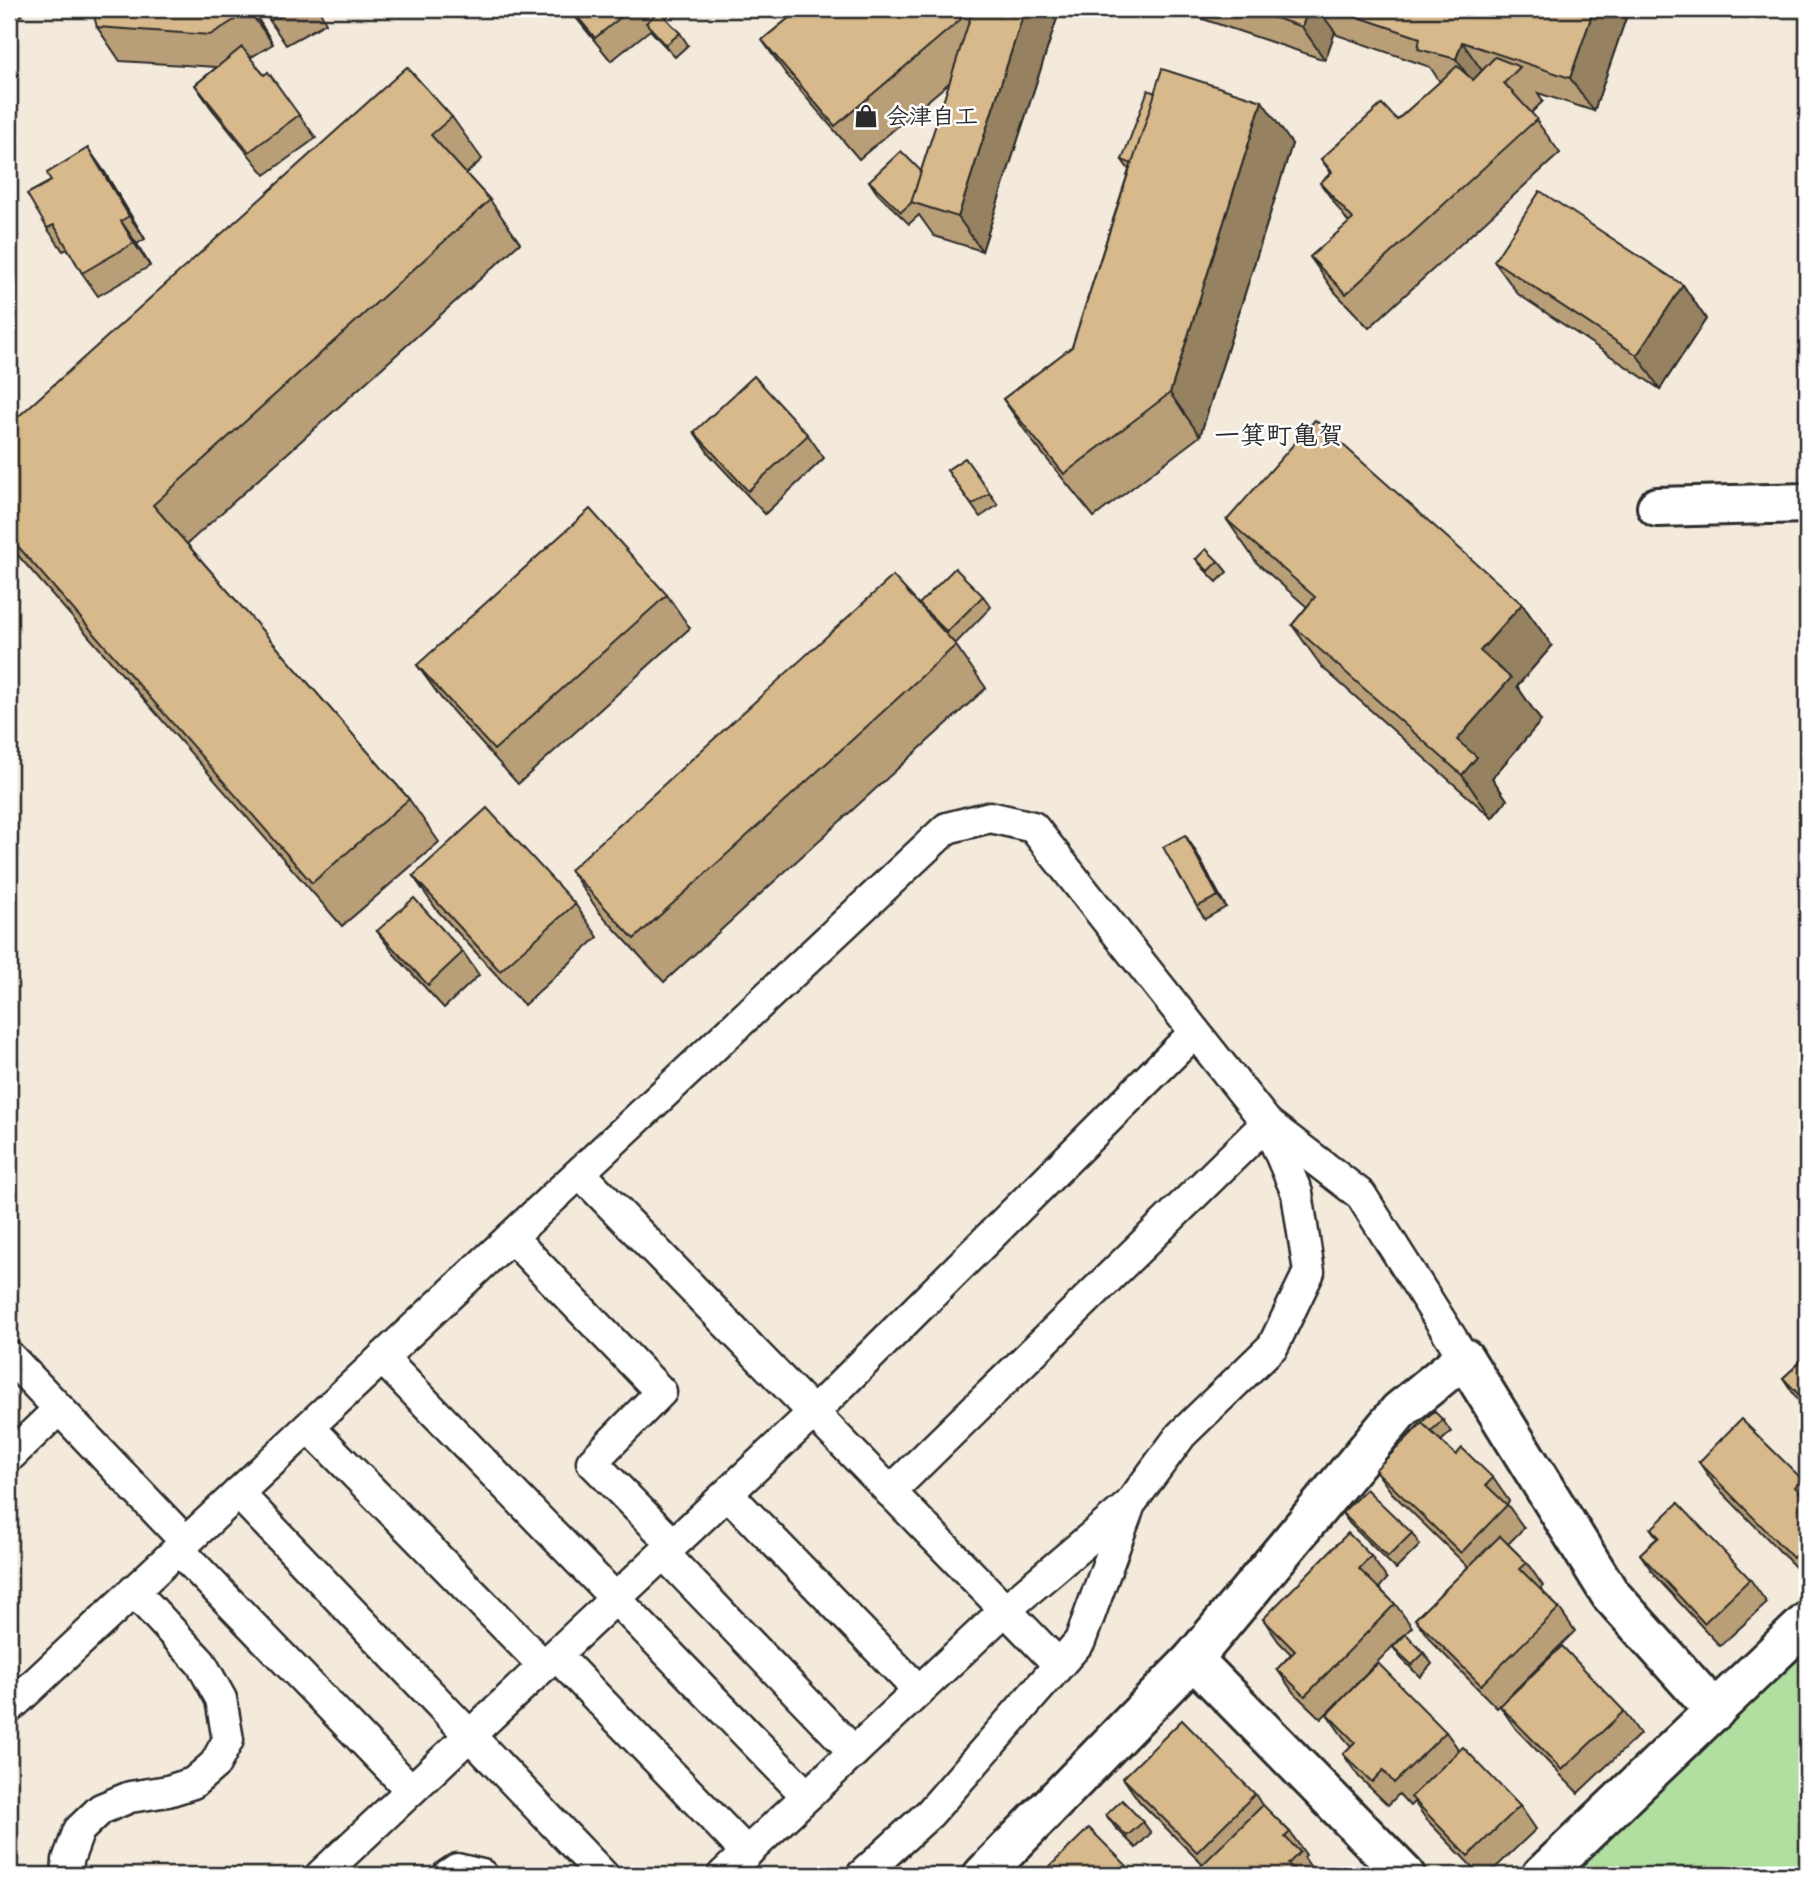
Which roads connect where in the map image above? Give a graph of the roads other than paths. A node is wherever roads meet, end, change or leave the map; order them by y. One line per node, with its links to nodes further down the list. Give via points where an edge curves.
1 (1807, 503): 2 (street)
2 (1657, 507)
3 (1195, 1032): 4 (lane); 5 (lane, via 1033,827 990,817 947,828); 11 (lane)
4 (1267, 1124): 9 (lane, via 1361,1195); 14 (lane); 17 (lane, via 1297,1192 1309,1272 1273,1346 1181,1435)
5 (580, 1173): 6 (lane); 11 (lane)
6 (511, 1237): 8 (lane); 19 (lane, via 661,1392 593,1462)
7 (9, 1356): 10 (lane)
8 (382, 1358): 12 (lane); 21 (lane)
9 (1464, 1358): 24 (street, via 1399,1411); 29 (street, via 1610,1594)
10 (59, 1409): 13 (lane); 18 (lane)
11 (813, 1413): 14 (lane); 16 (lane)
12 (309, 1427): 15 (lane); 25 (lane)
13 (9, 1457)
14 (890, 1492): 22 (lane)
15 (238, 1493): 18 (lane); 30 (lane)
16 (728, 1494): 19 (lane); 27 (lane)
17 (1130, 1504): 22 (lane); 26 (lane, via 1080,1641)
18 (182, 1546): 20 (lane); 32 (lane)
19 (669, 1549): 21 (lane); 31 (lane)
20 (134, 1591): 28 (lane); 35 (lane, via 201,1663 221,1699 228,1740 215,1764 193,1783 130,1797 101,1809 79,1830)
21 (615, 1599): 25 (lane); 33 (lane)
22 (1005, 1610): 26 (lane); 27 (lane)
23 (1807, 1622): 29 (street)
24 (1193, 1659): 42 (street); 43 (street)
25 (550, 1660): 30 (lane); 34 (lane)
26 (1059, 1665): 41 (lane, via 930,1813)
27 (919, 1691): 31 (lane)
28 (9, 1708)
29 (1715, 1711): 44 (street)
30 (469, 1737): 32 (lane); 39 (lane)
31 (854, 1752): 33 (lane)
32 (411, 1790): 36 (lane)
33 (807, 1796): 34 (lane)
34 (747, 1853): 40 (lane)
35 (67, 1875)
36 (321, 1875)
37 (448, 1875): 38 (lane, via 457,1869)
38 (482, 1875)
39 (603, 1875)
40 (723, 1875)
41 (862, 1875)
42 (983, 1875)
43 (1405, 1875)
44 (1542, 1875)

